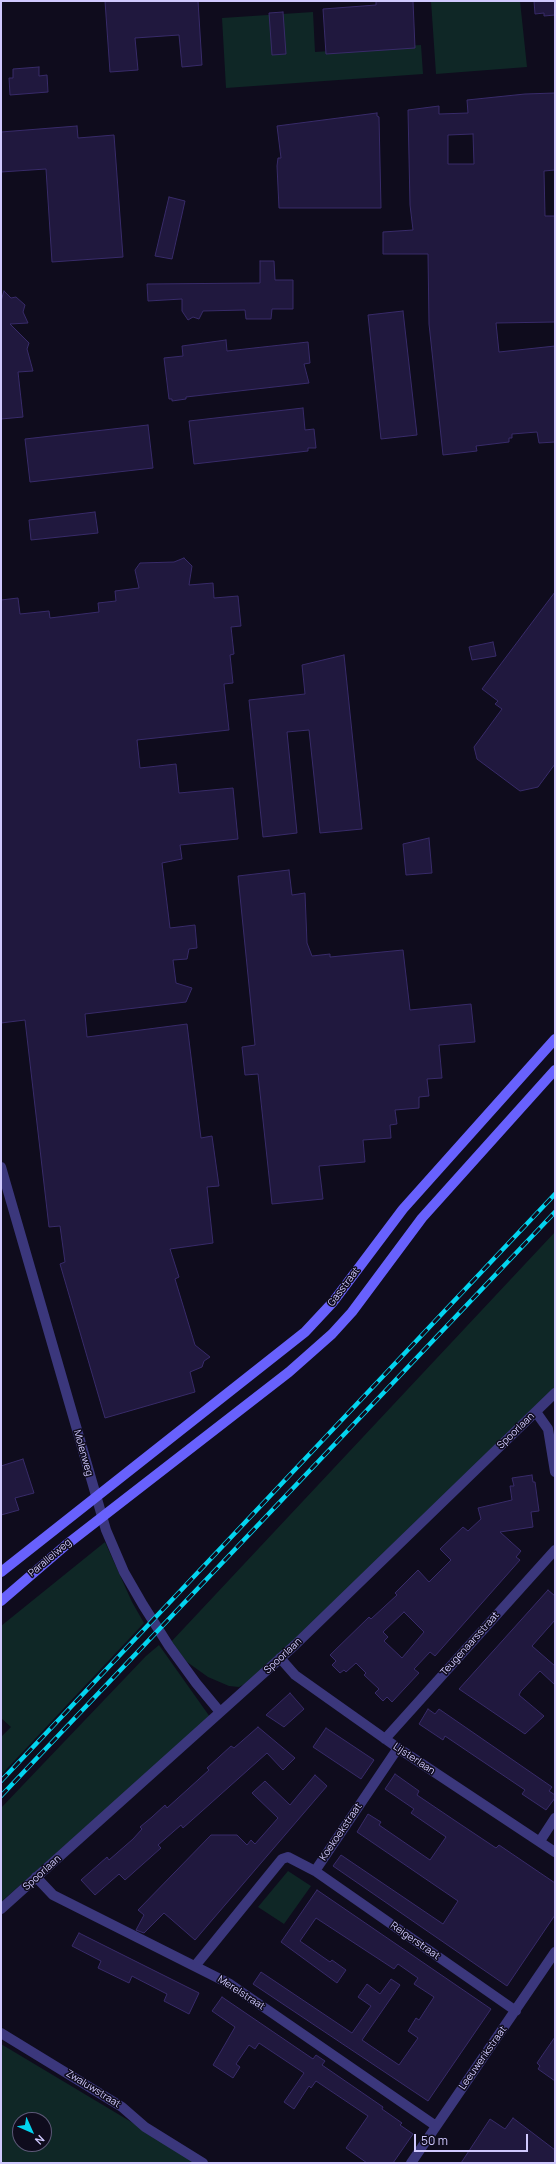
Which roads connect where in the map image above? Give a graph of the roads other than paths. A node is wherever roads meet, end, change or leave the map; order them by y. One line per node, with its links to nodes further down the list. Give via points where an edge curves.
1 (555, 1039): 7 (street, Gasstraat, via 403,1208 333,1302 305,1332)
2 (555, 1070): 8 (street, Gasstraat, via 422,1218 352,1312 332,1334 289,1372)
3 (1, 1167): 7 (street, Molenweg)
4 (555, 1392): 5 (street, Spoorlaan)
5 (536, 1412): 6 (street, via 548,1429); 12 (street, Spoorlaan)
6 (555, 1472)
7 (95, 1496): 8 (street, Molenweg); 10 (street, Parallelweg)
8 (102, 1517): 11 (street, Parallelweg); 13 (street, Molenweg, via 124,1572 143,1605 169,1646)
9 (555, 1550): 14 (street, Teugenaarsstraat)
10 (1, 1572)
11 (1, 1601)
12 (280, 1658): 13 (street, Spoorlaan); 14 (street, Lijsterlaan, via 295,1675)
13 (220, 1712): 20 (street, Spoorlaan)
14 (385, 1739): 15 (street, Lijsterlaan)
15 (398, 1748): 17 (street, Lijsterlaan); 19 (street, Koekoekstraat)
16 (555, 1818): 17 (street)
17 (540, 1841): 18 (street, Lijsterlaan)
18 (555, 1852)
19 (315, 1871): 23 (street, Koekoekstraat, via 288,1857 282,1859); 24 (street, Reigerstraat)
20 (36, 1877): 21 (street, Spoorlaan); 23 (street, Merelstraat, via 53,1895)
21 (1, 1909)
22 (555, 1952): 24 (street, Leeuwerikstraat)
23 (195, 1966): 26 (street, Merelstraat, via 230,1984)
24 (516, 2011): 26 (street, Leeuwerikstraat)
25 (1, 2033): 27 (street, Zwaluwstraat, via 122,2107 145,2127)
26 (436, 2126): 28 (street, Leeuwerikstraat)
27 (203, 2163)
28 (411, 2163)

